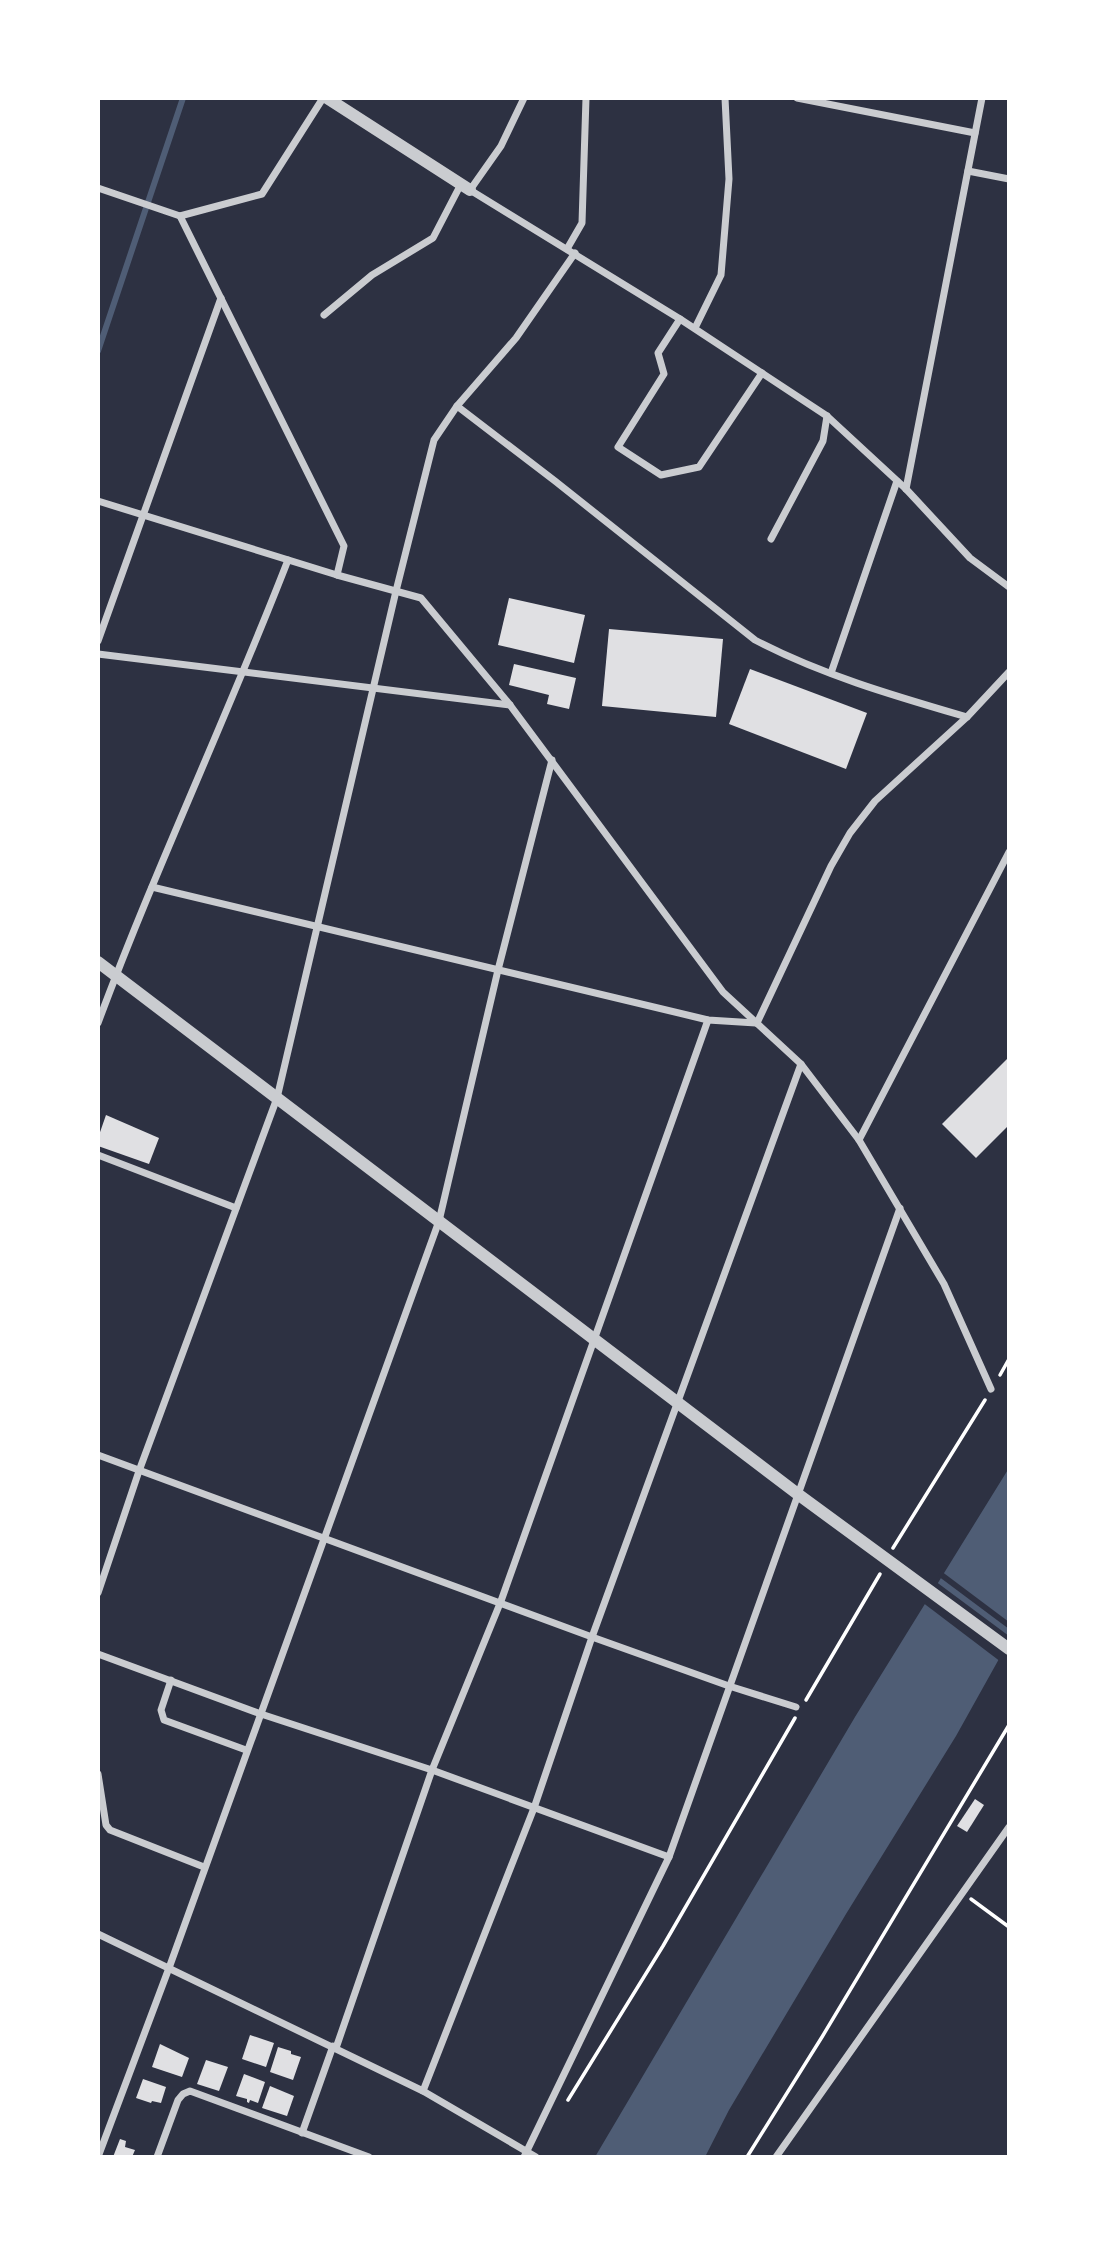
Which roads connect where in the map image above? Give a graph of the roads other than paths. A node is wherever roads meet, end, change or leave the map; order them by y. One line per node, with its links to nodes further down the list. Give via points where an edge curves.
1 (325, 98): 10 (street); 12 (street, via 262,194)
2 (524, 98): 10 (street, via 501,146)
3 (586, 98): 13 (street, via 582,223)
4 (726, 98): 17 (street, via 729,179 721,275)
5 (797, 98): 7 (street)
6 (982, 98): 7 (street)
7 (975, 133): 8 (street)
8 (968, 171): 9 (street); 22 (street)
9 (1009, 179)
10 (465, 187): 13 (street); 15 (street, via 433,238 372,275)
11 (98, 188): 12 (street)
12 (180, 216): 14 (street)
13 (571, 251): 16 (street); 19 (street, via 516,338)
14 (221, 298): 24 (street); 27 (street, via 344,546)
15 (324, 315)
16 (680, 319): 17 (street); 18 (street, via 658,353 664,374 618,447 661,475 699,467)
17 (695, 328): 18 (street)
18 (762, 373): 20 (street)
19 (457, 406): 29 (street, via 434,440); 34 (street, via 755,640)
20 (827, 416): 21 (street); 25 (street, via 823,441)
21 (897, 481): 22 (street); 34 (street)
22 (906, 489): 28 (street, via 970,558)
23 (98, 501): 24 (street)
24 (143, 515): 26 (street); 30 (street)
25 (771, 539)
26 (288, 560): 27 (street); 32 (street)
27 (337, 575): 29 (street)
28 (1009, 587)
29 (396, 592): 35 (street); 36 (street, via 421,598)
30 (98, 641)
31 (98, 654): 32 (street)
32 (245, 672): 35 (street); 40 (street)
33 (1009, 672): 37 (street)
34 (831, 673): 37 (street)
35 (373, 687): 36 (street); 41 (street)
36 (510, 705): 38 (street)
37 (967, 718): 47 (street, via 875,802 850,833)
38 (552, 760): 43 (street); 47 (street, via 723,992)
39 (1009, 852): 50 (street)
40 (152, 887): 41 (street); 44 (street)
41 (317, 926): 43 (street); 49 (street)
42 (98, 962): 44 (street)
43 (498, 970): 45 (street); 54 (street)
44 (116, 975): 46 (street); 49 (street)
45 (708, 1020): 47 (street); 55 (street)
46 (98, 1023)
47 (757, 1023): 48 (street)
48 (801, 1065): 50 (street); 57 (street)
49 (277, 1098): 52 (street); 54 (street)
50 (859, 1140): 53 (street)
51 (98, 1154): 52 (street)
52 (236, 1208): 59 (street)
53 (900, 1208): 56 (street, via 944,1284); 60 (street)
54 (439, 1221): 55 (street); 61 (street)
55 (594, 1339): 57 (street); 63 (street)
56 (991, 1389)
57 (678, 1403): 60 (street); 64 (street)
58 (98, 1455): 59 (street)
59 (139, 1471): 61 (street); 62 (street)
60 (799, 1495): 65 (street); 68 (street)
61 (323, 1537): 63 (street); 70 (street)
62 (98, 1593)
63 (500, 1601): 64 (street); 72 (street)
64 (592, 1637): 68 (street); 74 (street)
65 (1009, 1649)
66 (98, 1654): 67 (street)
67 (171, 1681): 70 (street); 71 (street, via 160,1710 164,1720)
68 (729, 1686): 69 (street); 76 (street)
69 (800, 1705)
70 (261, 1714): 71 (street); 72 (street)
71 (247, 1750): 77 (street)
72 (432, 1770): 74 (street); 80 (street)
73 (98, 1774): 77 (street, via 110,1830)
74 (534, 1808): 76 (street); 81 (street)
75 (1009, 1827): 88 (street)
76 (669, 1857): 83 (street)
77 (204, 1867): 79 (street)
78 (98, 1934): 79 (street)
79 (169, 1968): 80 (street); 84 (street)
80 (335, 2047): 81 (street); 82 (street)
81 (423, 2091): 83 (street)
82 (302, 2133): 85 (street, via 190,2091 178,2100); 86 (street)
83 (525, 2154): 87 (street)
84 (98, 2157)
85 (157, 2157)
86 (369, 2157)
87 (536, 2157)
88 (776, 2157)

